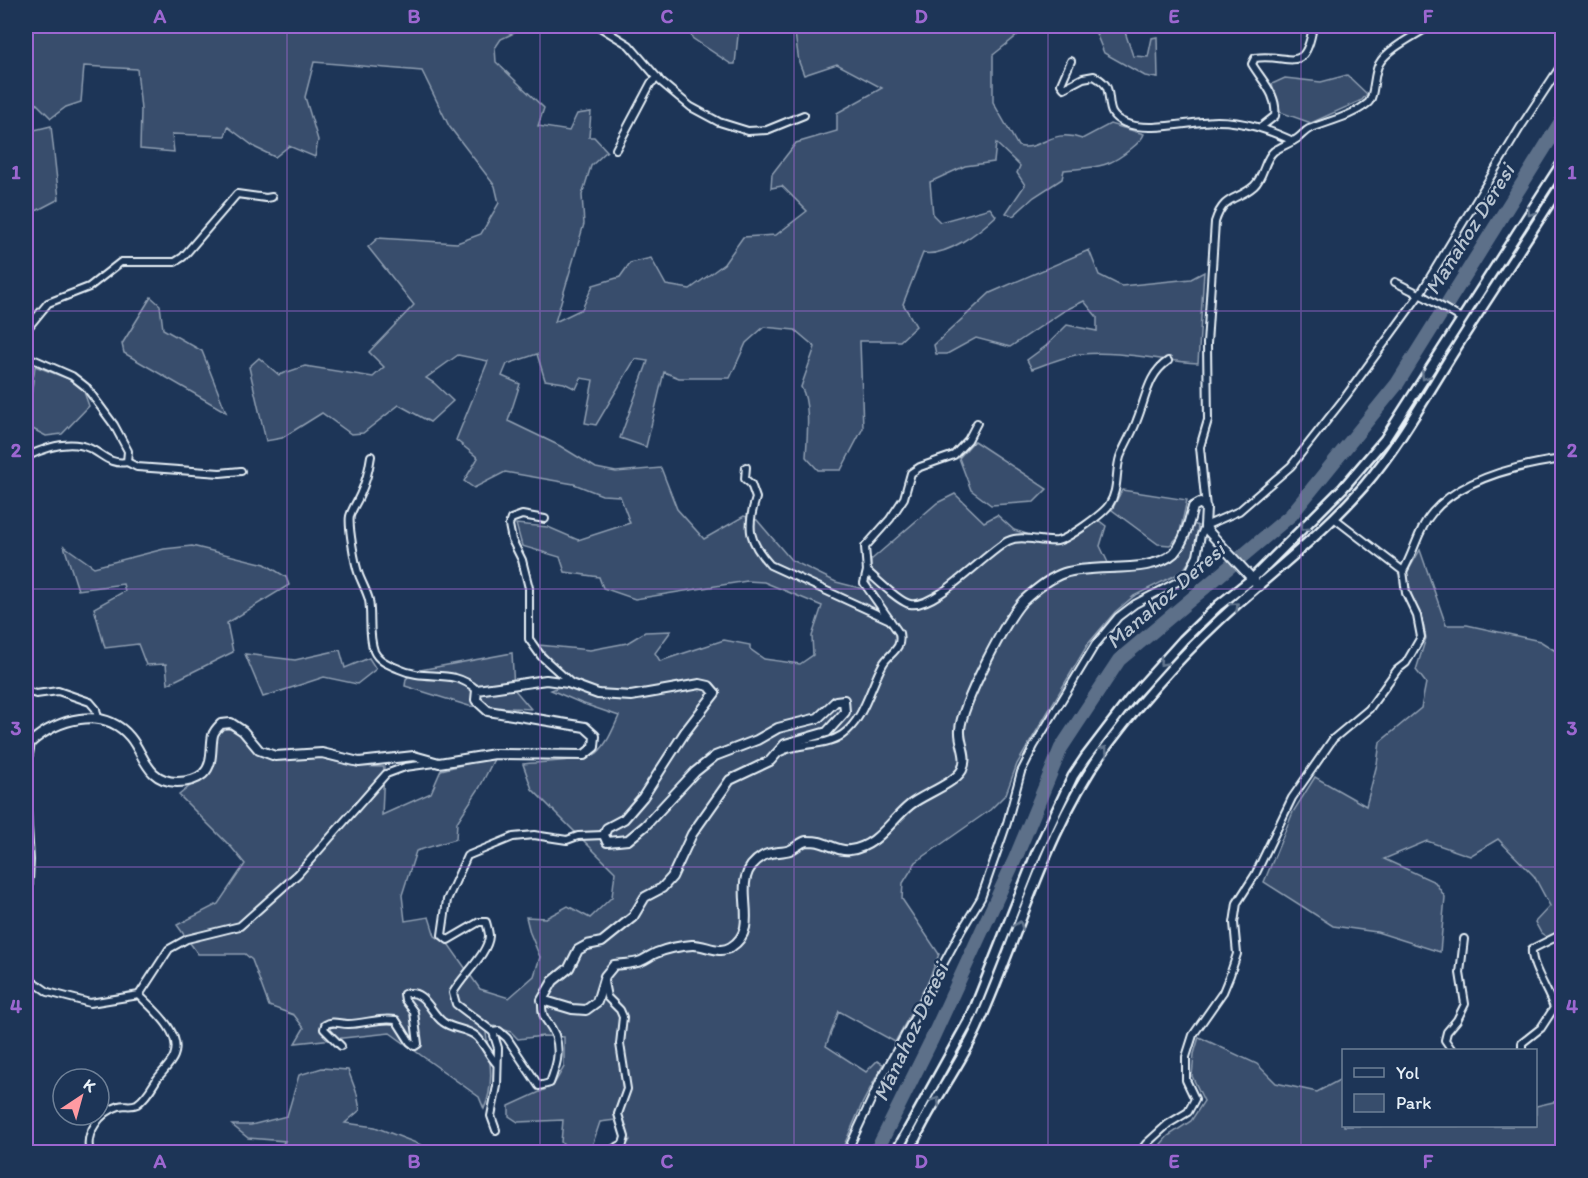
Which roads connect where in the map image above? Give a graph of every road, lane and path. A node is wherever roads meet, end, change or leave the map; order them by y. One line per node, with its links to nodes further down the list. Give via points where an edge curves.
1 (598, 26): 6 (street, via 629,45)
2 (1313, 26): 8 (street, via 1309,48 1301,57 1255,58 1252,64 1276,107 1275,116)
3 (1430, 26): 9 (street, via 1386,54 1375,73 1368,103 1306,130)
4 (1071, 61): 8 (street, via 1061,84 1064,88 1094,76 1107,88 1108,103 1115,117 1125,123 1152,126 1218,121)
5 (1563, 64): 15 (street, via 1520,128)
6 (658, 78): 7 (street, via 691,107 720,123 748,132 767,130); 10 (street, via 651,83)
7 (804, 115)
8 (1260, 127): 9 (street)
9 (1293, 141): 27 (street, via 1272,153 1258,182 1226,202 1215,222 1207,344 1208,420 1200,447)
10 (616, 149)
11 (1563, 163): 16 (main road, one-way to 16)
12 (1563, 183): 28 (main road, via 1397,441)
13 (272, 197): 17 (street, via 237,194 183,257 175,262 121,262 89,287 48,303)
14 (1395, 282): 15 (street)
15 (1422, 296): 16 (street); 30 (street, via 1291,466 1239,511)
16 (1460, 318): 33 (main road, one-way to 33, via 1385,439 1343,488)
17 (26, 330)
18 (26, 356): 24 (street, via 72,376 86,387 114,425 128,451)
19 (1168, 361): 31 (street, via 1158,367 1151,380 1120,458 1117,490 1108,507 1084,526 1059,541 1018,537 1006,542 925,602 909,604)
20 (977, 423): 31 (street, via 954,455 911,473 904,498 865,547)
21 (372, 456): 37 (street, via 349,523 357,572 369,600 374,651 386,663 412,674 459,678)
22 (26, 457): 24 (street, via 69,443 87,447 116,464)
23 (1563, 459): 32 (street, via 1498,473 1448,497 1431,514)
24 (127, 462): 26 (street, via 137,467)
25 (746, 467): 35 (street, via 745,479 756,498 750,528 757,551 770,565)
26 (241, 471)
27 (1206, 508): 30 (street); 49 (street, via 1200,503 1193,507 1180,542 1165,560 1134,568 1065,573 1045,582 1022,603 969,696 959,731 965,760 961,772 910,804 864,848 846,851 805,842 765,855 750,866 744,885 747,918 743,934 731,947 720,951 695,945 677,946 640,962 614,965)
28 (1334, 518): 32 (street); 34 (main road)
29 (545, 519): 36 (street, via 522,515 511,519 509,525 530,588 529,639 541,656)
30 (1207, 529): 33 (street); 60 (street, via 1201,535 1190,570 1179,581 1118,617 1095,645 1034,746 1021,772 981,898 884,1072)
31 (867, 571): 35 (street, via 864,583)
32 (1403, 571): 63 (street, via 1421,638 1368,709 1333,738 1292,798 1237,903 1237,954 1230,975 1193,1035 1186,1057 1186,1080 1195,1099 1188,1112 1168,1124)
33 (1250, 574): 34 (street); 61 (main road, one-way to 61, via 1130,699 1073,776 1036,854 972,1015)
34 (1259, 586): 62 (main road, one-way to 34, via 976,1030 1046,858 1090,770 1109,742 1181,659)
35 (891, 621): 40 (street, via 899,633 899,645 884,662 852,726 832,740 789,747)
36 (573, 685): 37 (street, via 546,680); 43 (street, via 598,694 631,696 700,684 715,693 643,797 624,819 607,828)
37 (477, 690): 41 (street, via 476,700 488,711 585,727 595,736 594,747 584,755 495,754)
38 (26, 691): 39 (street, via 36,694 58,690 90,702)
39 (98, 718): 41 (street, via 114,724 130,737 153,774 170,782 188,782 203,774 210,764 213,733 221,724 231,723 259,750 275,756 322,753 359,762 414,756); 42 (street, via 56,725 30,742)
40 (777, 753): 43 (street, via 785,744 827,732 845,712 844,700 836,701 818,718 778,729 715,756 694,772 628,840 607,842); 51 (street, via 770,761 730,780 692,834 672,877 645,897 633,917 602,942 578,950 569,968 553,981)
41 (439, 763): 50 (street, via 386,774 298,874 240,926 186,939 169,949)
42 (26, 794): 46 (street, via 30,860)
43 (604, 836): 52 (street, via 567,840 534,835 513,837 467,856 447,900 442,934 448,940 486,922 489,937 483,953 453,993 456,1004)
44 (1563, 934): 55 (street, via 1532,949 1531,957 1554,1008 1541,1028 1522,1043)
45 (1464, 939): 54 (street, via 1460,973 1465,1004 1447,1032 1445,1040)
46 (26, 945)
47 (26, 966): 48 (street)
48 (27, 980): 50 (street, via 48,992 90,1003)
49 (604, 982): 51 (street, via 597,1002 586,1010); 59 (street, via 606,996 622,1017 620,1044 627,1089 618,1114 625,1137 623,1144)
50 (139, 996): 58 (street, via 168,1024 175,1056 144,1098 135,1105 118,1106 91,1129)
51 (542, 1000): 52 (street, via 541,1014 555,1037 559,1062 550,1083 539,1086 507,1038 499,1031)
52 (493, 1032): 56 (street, via 498,1048)
53 (341, 1046): 56 (street, via 324,1029 325,1025 332,1021 352,1024 385,1018 396,1020 410,1042 418,1044 414,1011 405,1000 407,993 425,999 448,1026 479,1038)
54 (1451, 1049)
55 (1522, 1049)
56 (496, 1063): 57 (street, via 497,1086 491,1116)
57 (496, 1130)
58 (90, 1152)
59 (608, 1152)
60 (847, 1152)
61 (896, 1152)
62 (909, 1152)
63 (1140, 1152)

